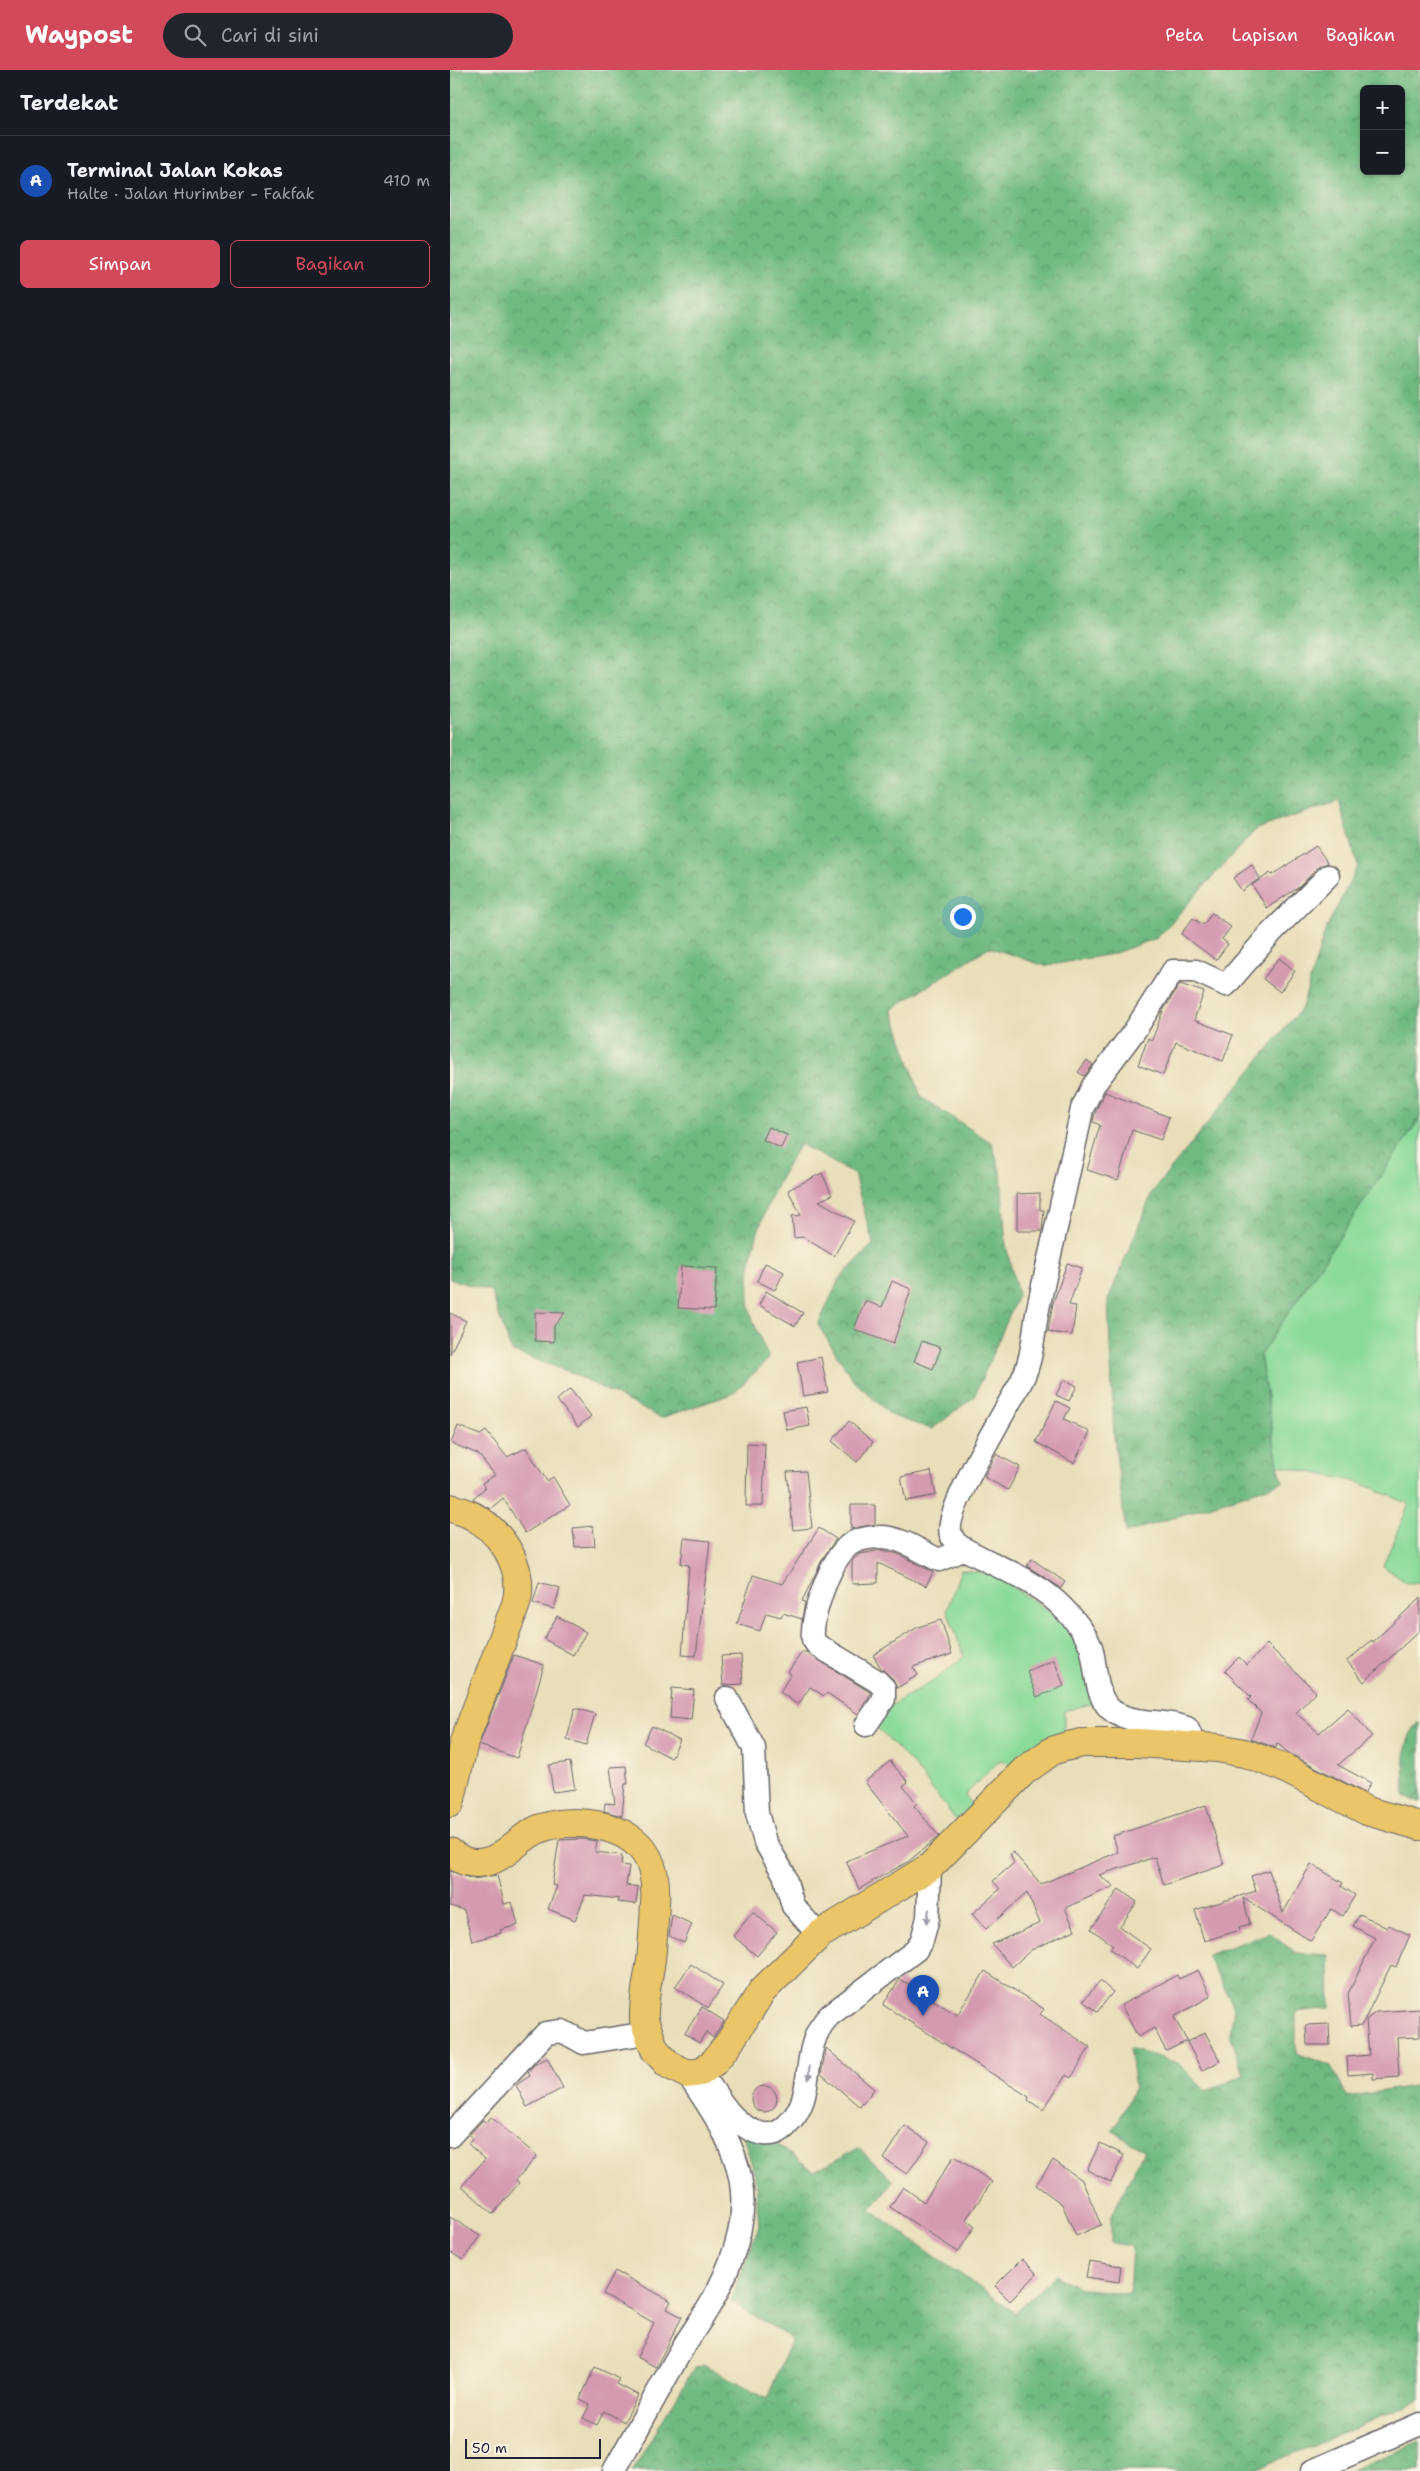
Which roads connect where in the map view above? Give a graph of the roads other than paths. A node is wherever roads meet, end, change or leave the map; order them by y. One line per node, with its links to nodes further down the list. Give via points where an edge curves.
1 (1328, 876): 3 (street, via 1271,932 1226,985 1196,971 1173,970 1087,1096 1037,1311 1027,1370 956,1505 950,1527 951,1537)
2 (450, 1508): 7 (main road, via 479,1520 498,1537 514,1563 518,1587 516,1604 464,1742)
3 (961, 1547): 5 (street, via 956,1553 939,1560 893,1539 864,1539 848,1546 828,1576 813,1639 884,1688 884,1699); 6 (street, via 1017,1575 1068,1613 1088,1641 1099,1688 1113,1711 1187,1728)
4 (727, 1698): 11 (street, via 754,1748 757,1813 765,1842 783,1871 793,1906)
5 (866, 1725)
6 (1192, 1747): 8 (main road, via 1244,1752 1280,1766 1367,1811); 10 (main road, via 1082,1744 1052,1751 1024,1771)
7 (450, 1803)
8 (1420, 1826)
9 (450, 1852): 12 (main road, via 467,1863 485,1862 536,1830 560,1822 608,1829 626,1837 642,1850 652,1867 655,1898 651,1960 643,2008)
10 (930, 1867): 11 (main road); 13 (street, one-way to 13, via 928,1918 919,1945 908,1958 830,2015 820,2026 813,2043 801,2107 786,2127 769,2135 746,2127)
11 (818, 1935): 13 (main road, via 767,1986 714,2062)
12 (647, 2033): 13 (main road, via 662,2059 678,2071); 14 (street, via 594,2043 576,2040 562,2031 546,2033)
13 (694, 2073): 16 (street, via 737,2164 743,2195 742,2229 716,2294)
14 (450, 2136)
15 (1420, 2424): 17 (street)
16 (614, 2471)
17 (1312, 2471)

